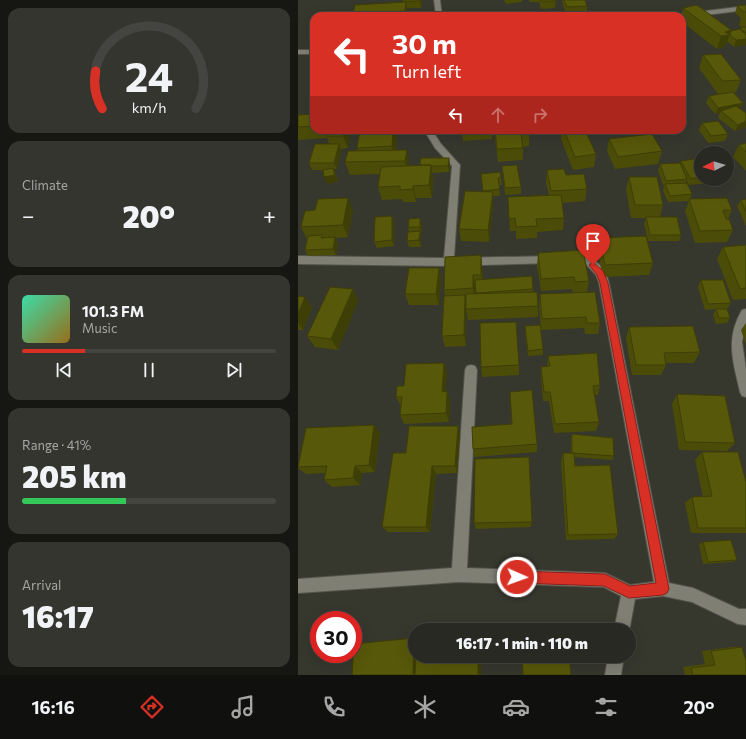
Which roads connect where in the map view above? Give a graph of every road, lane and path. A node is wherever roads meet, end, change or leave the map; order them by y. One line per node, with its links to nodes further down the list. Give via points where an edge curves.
1 (437, 0): 3 (street)
2 (746, 8): 4 (street)
3 (438, 12)
4 (686, 15)
5 (298, 52): 6 (street)
6 (310, 52)
7 (430, 134): 9 (street, via 456,165)
8 (298, 260): 9 (street)
9 (449, 262): 15 (street, via 587,259 600,273)
10 (746, 313): 12 (street, via 740,320 735,344)
11 (471, 370): 13 (street)
12 (746, 392)
13 (459, 575): 14 (street); 16 (street, via 605,580)
14 (298, 586)
15 (663, 589): 16 (street); 17 (street, via 693,594 738,616)
16 (629, 592): 18 (street)
17 (746, 617)
18 (623, 623)
19 (615, 663): 20 (street)
20 (613, 675)

